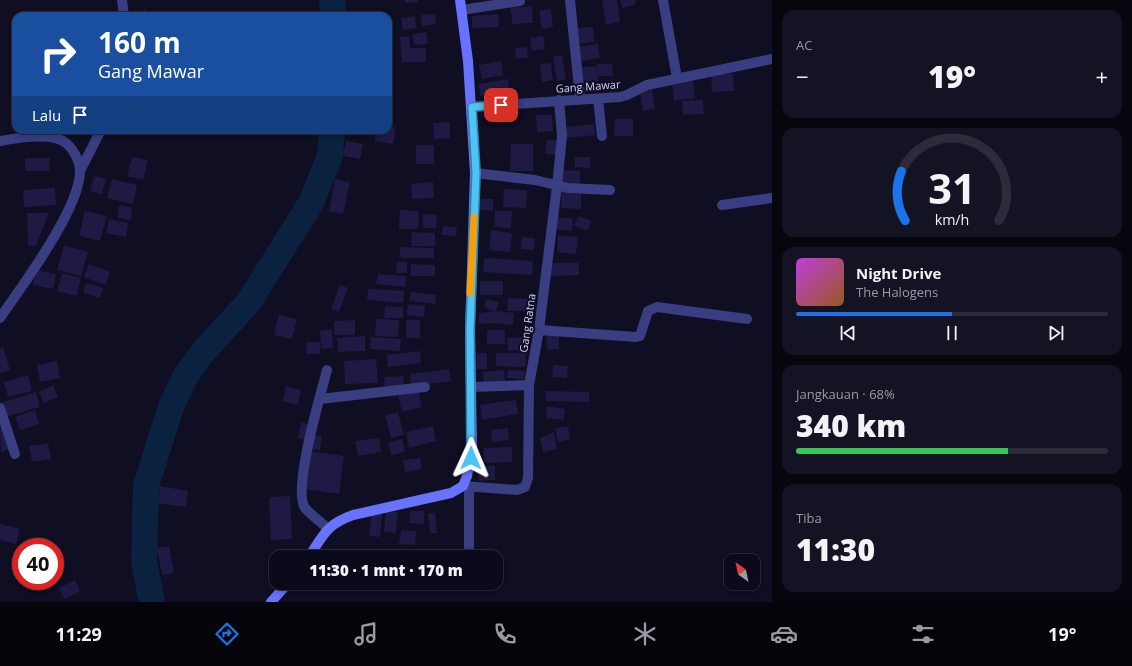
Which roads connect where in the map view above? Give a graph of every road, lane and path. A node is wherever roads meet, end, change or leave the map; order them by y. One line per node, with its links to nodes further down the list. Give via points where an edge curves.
1 (122, 0): 6 (street)
2 (570, 0): 9 (street)
3 (663, 0): 8 (street)
4 (520, 1): 5 (street)
5 (461, 5): 12 (street)
6 (124, 12)
7 (772, 59): 8 (street, Gang Mawar)
8 (676, 78): 10 (street, Gang Mawar, via 647,85 627,95)
9 (580, 98): 10 (street, Gang Mawar); 11 (street, Gang Mawar)
10 (598, 99): 14 (street)
11 (559, 100): 12 (street, Gang Mawar); 18 (street, Gang Ratna, via 562,136)
12 (472, 107): 17 (street)
13 (98, 134): 16 (street)
14 (602, 136)
15 (0, 141): 16 (street, via 50,137 63,141 72,148)
16 (80, 172): 22 (street, via 74,198 51,242)
17 (476, 173): 18 (street, via 535,180); 28 (street, via 471,274)
18 (557, 186): 19 (street); 24 (street, Gang Ratna)
19 (610, 190)
20 (772, 198): 21 (street)
21 (722, 205)
22 (0, 318)
23 (748, 319): 24 (street, via 657,307 648,311 641,334 636,338)
24 (539, 330): 26 (street, Gang Ratna)
25 (327, 370): 29 (street)
26 (529, 385): 28 (street); 32 (street, Gang Ratna, via 528,478 525,487 517,490)
27 (425, 387): 29 (street)
28 (471, 387): 32 (street, via 471,458)
29 (320, 399): 33 (street, via 308,442 302,493 304,507)
30 (0, 408): 31 (street)
31 (15, 454)
32 (466, 486): 33 (street, via 451,493 352,515); 34 (street)
33 (328, 528): 35 (street)
34 (469, 549)
35 (314, 550)
36 (282, 590): 37 (street)
37 (271, 602)

